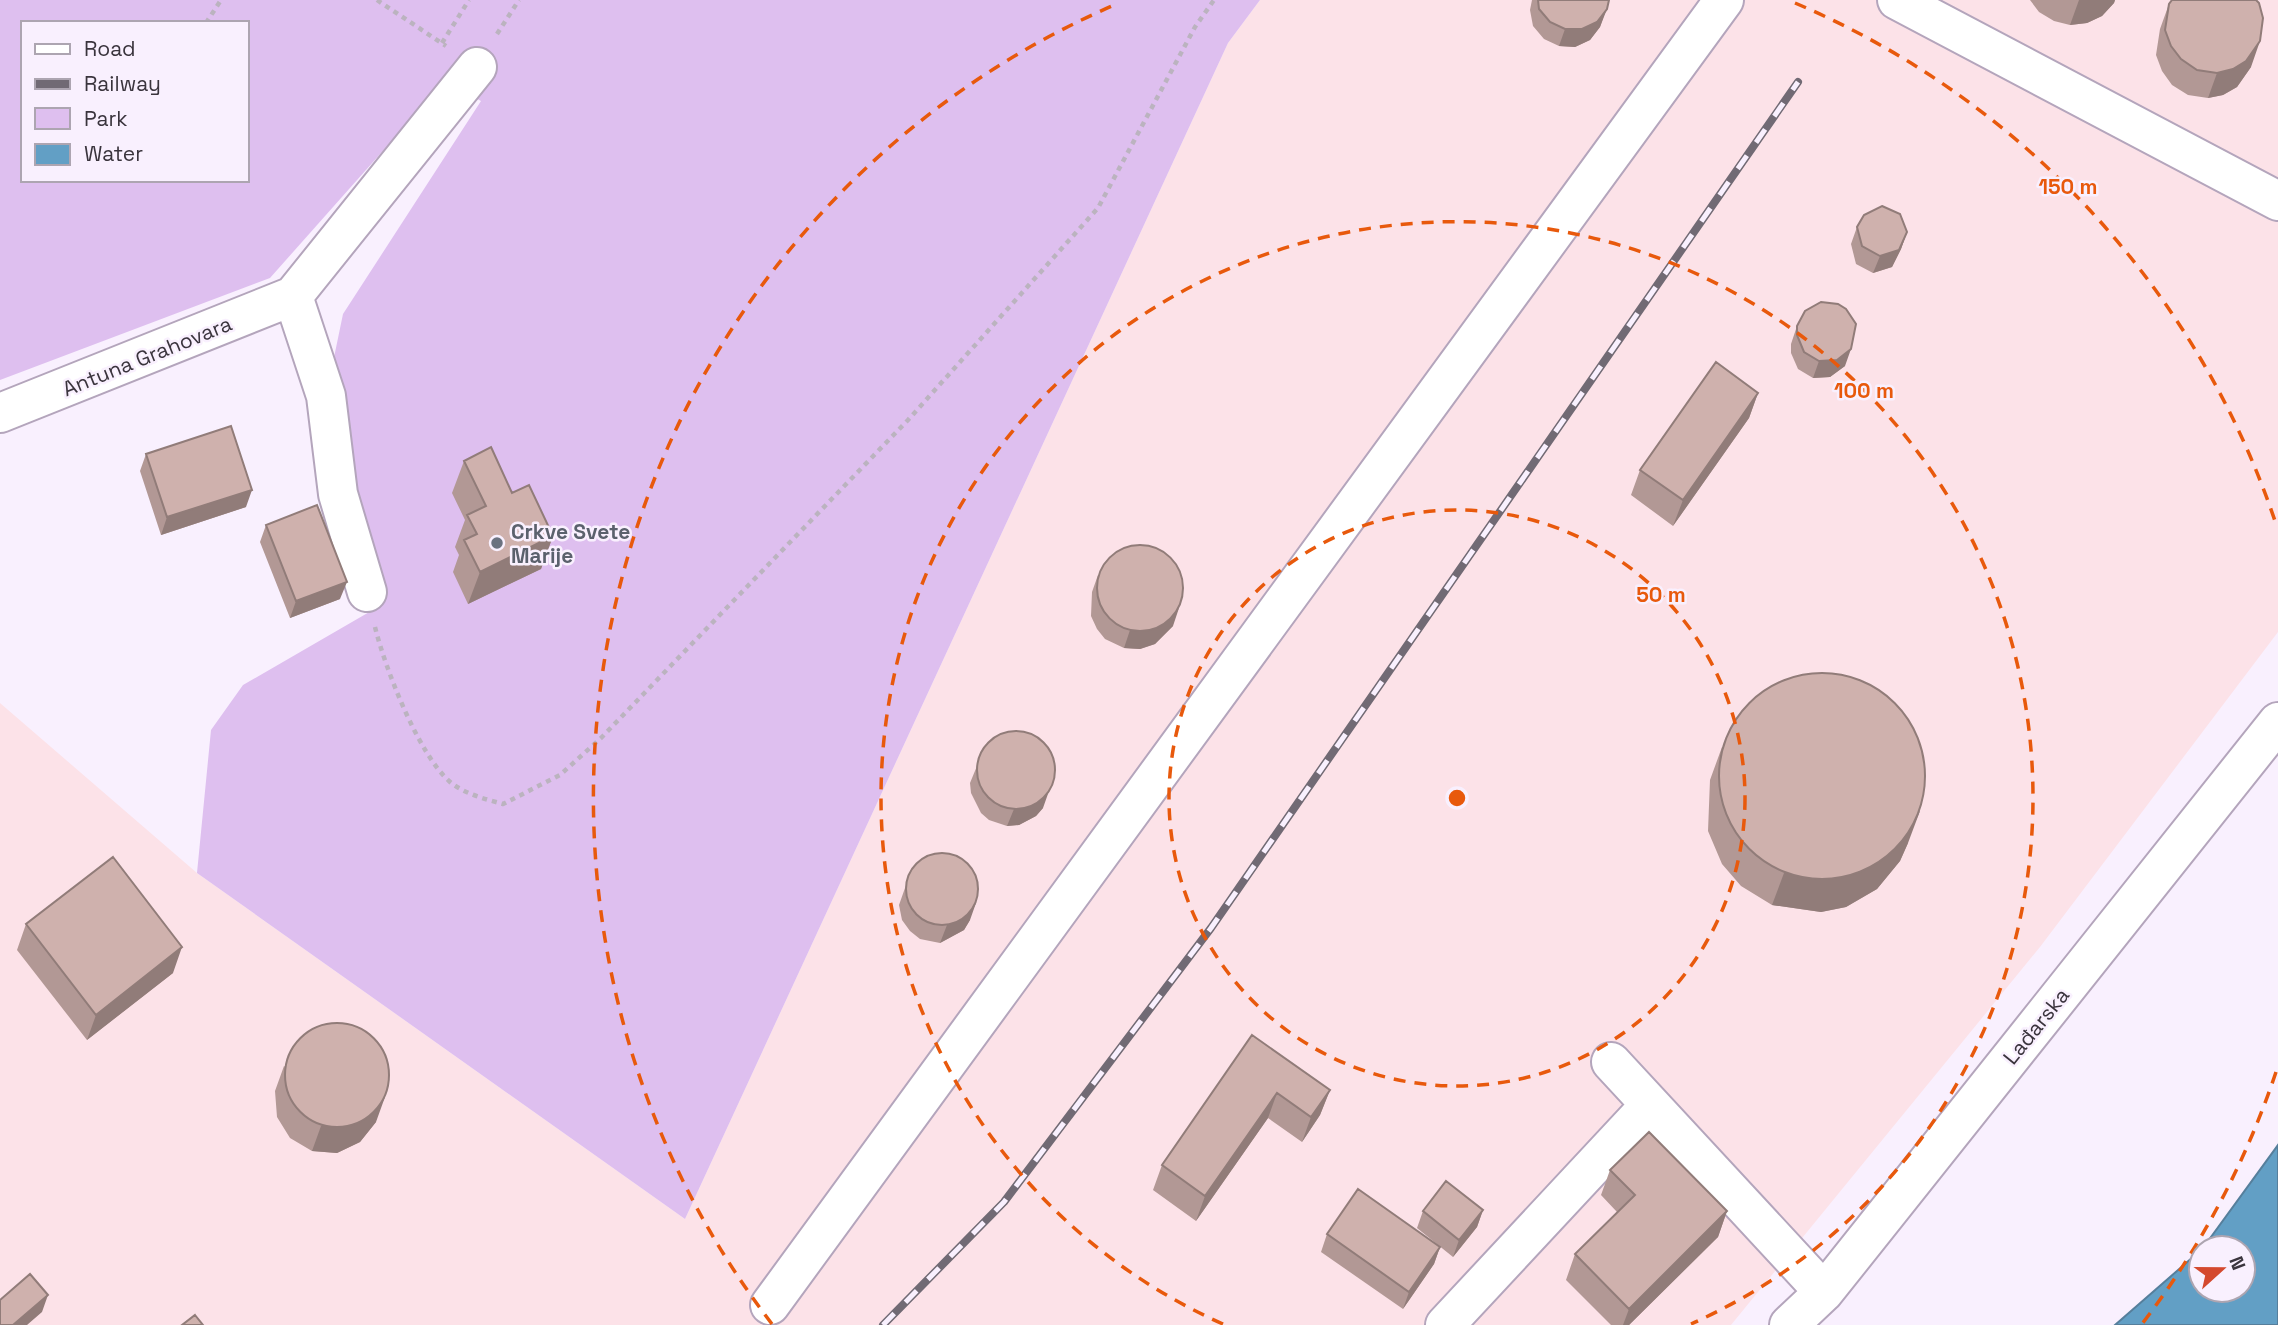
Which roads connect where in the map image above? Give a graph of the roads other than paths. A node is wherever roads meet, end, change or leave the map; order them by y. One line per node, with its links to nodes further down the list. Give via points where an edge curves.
1 (1724, 0): 12 (street)
2 (1898, 0): 4 (street)
3 (477, 66): 5 (street, Antuna Grahovara)
4 (2278, 201)
5 (293, 296): 6 (street, Antuna Grahovara); 7 (street, via 326,396 338,494)
6 (0, 413)
7 (367, 592)
8 (2278, 722): 11 (street, Lađarska)
9 (1611, 1062): 10 (street)
10 (1650, 1105): 11 (street); 13 (street)
11 (1824, 1292): 14 (street, Lađarska)
12 (769, 1305)
13 (1444, 1325)
14 (1789, 1325)

